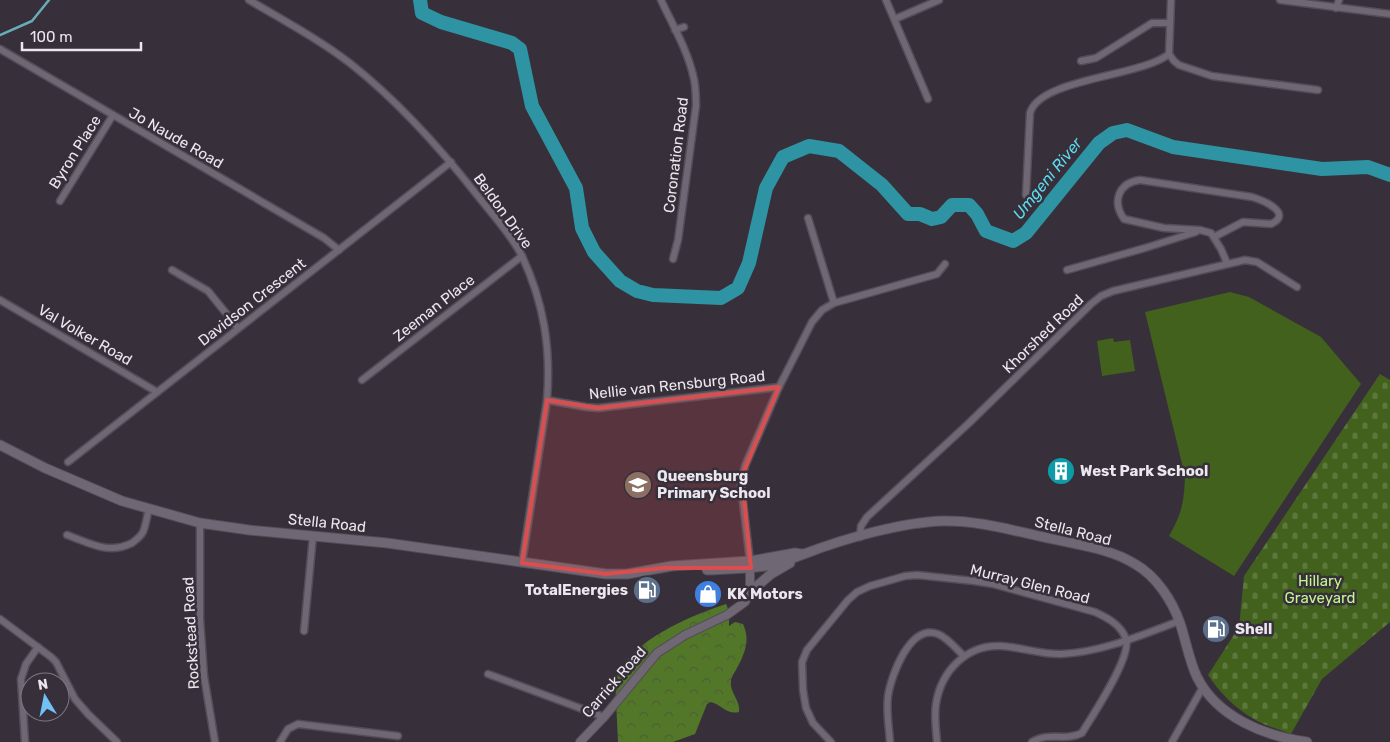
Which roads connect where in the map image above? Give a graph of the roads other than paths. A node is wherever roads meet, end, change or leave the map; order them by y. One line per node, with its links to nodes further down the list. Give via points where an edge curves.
1 (249, 0): 20 (street, Beldon Drive, via 351,64 394,101)
2 (661, 0): 13 (street, Coronation Road)
3 (886, 0): 10 (street)
4 (939, 0): 10 (street)
5 (1171, 0): 11 (street)
6 (1281, 0): 8 (street)
7 (1339, 0): 8 (street)
8 (1336, 8): 9 (street)
9 (1390, 14)
10 (895, 19): 18 (street)
11 (1170, 22): 15 (street); 16 (street, via 1152,23 1096,58)
12 (684, 27): 13 (street)
13 (675, 30): 28 (street, Coronation Road, via 694,76 696,98)
14 (0, 49): 19 (street, Jo Naude Road)
15 (1169, 54): 17 (street, via 1179,65 1212,76); 21 (street, via 1140,67 1065,87 1034,104 1030,113)
16 (1081, 61)
17 (1318, 90)
18 (928, 99)
19 (112, 115): 22 (street, Byron Place); 26 (street, Jo Naude Road, via 324,238)
20 (451, 162): 26 (street, Davidson Crescent); 27 (street, Beldon Drive)
21 (1026, 195)
22 (60, 202)
23 (808, 218): 35 (street)
24 (1200, 230): 25 (street); 25 (street, via 1164,228 1124,219 1118,206 1122,188 1126,183 1140,180 1252,197 1274,206 1277,211 1278,218 1271,224 1243,222); 32 (street)
25 (1214, 237): 29 (street)
26 (339, 250): 36 (street, Davidson Crescent)
27 (522, 256): 37 (street, Zeeman Place); 40 (street, Beldon Drive, via 538,297 547,333)
28 (673, 259)
29 (1227, 263): 33 (street, Khorshed Road, via 1257,262); 47 (street, Khorshed Road, via 1101,296 867,517 861,526)
30 (945, 264): 35 (street, via 937,274)
31 (172, 270): 36 (street, via 208,291)
32 (1067, 270)
33 (1297, 287)
34 (0, 300): 39 (street, Val Volker Road)
35 (834, 303): 38 (street, via 817,314)
36 (238, 328): 39 (street, Davidson Crescent)
37 (362, 380)
38 (779, 387): 40 (street, Nellie van Rensburg Road, via 598,408); 50 (street, via 742,476)
39 (157, 392): 42 (street, Davidson Crescent)
40 (547, 400): 49 (street, Beldon Drive)
41 (0, 445): 43 (main road, Stella Road, via 83,485)
42 (68, 462)
43 (149, 508): 44 (main road, Stella Road); 45 (street, via 143,533 124,546 105,548)
44 (200, 523): 46 (main road, Stella Road); 64 (street, Rockstead Road, via 200,619 204,676)
45 (67, 534)
46 (313, 536): 49 (main road, Stella Road, via 387,543); 54 (street)
47 (860, 536): 48 (main road, Stella Road); 53 (main road, Stella Road, via 914,524 952,521 1101,550 1135,564 1150,575 1164,590)
48 (799, 556): 50 (main road, Stella Road); 51 (main road)
49 (522, 563): 50 (main road, Stella Road, via 606,574)
50 (750, 565): 51 (street)
51 (750, 592): 60 (street, Carrick Road, via 742,605 727,615 657,653)
52 (0, 619): 56 (street)
53 (1179, 621): 55 (street); 59 (main road, Stella Road)
54 (304, 631)
55 (1127, 641): 57 (street, via 1060,654 988,646); 67 (street, Murray Glen Road, via 1120,629 1106,617 993,584 917,575 870,586 848,600 807,650 802,662 806,708 813,723); 70 (street, via 1120,668 1082,734 1066,741 1043,737)
56 (38, 647): 62 (street, via 26,664 21,679); 63 (street, via 56,662 75,699)
57 (964, 656): 68 (street, via 945,638 930,632 908,645 889,689); 69 (street, via 950,668 938,693 935,713)
58 (488, 674): 60 (street)
59 (1203, 687): 71 (street); 72 (main road, Stella Road, via 1223,710 1245,723 1268,733)
60 (604, 717): 66 (street, Carrick Road)
61 (398, 736): 65 (street, via 298,724 288,729)
62 (25, 742)
63 (117, 742)
64 (215, 742)
65 (280, 742)
66 (580, 742)
67 (831, 742)
68 (890, 742)
69 (937, 742)
70 (1032, 742)
71 (1172, 742)
72 (1306, 742)

